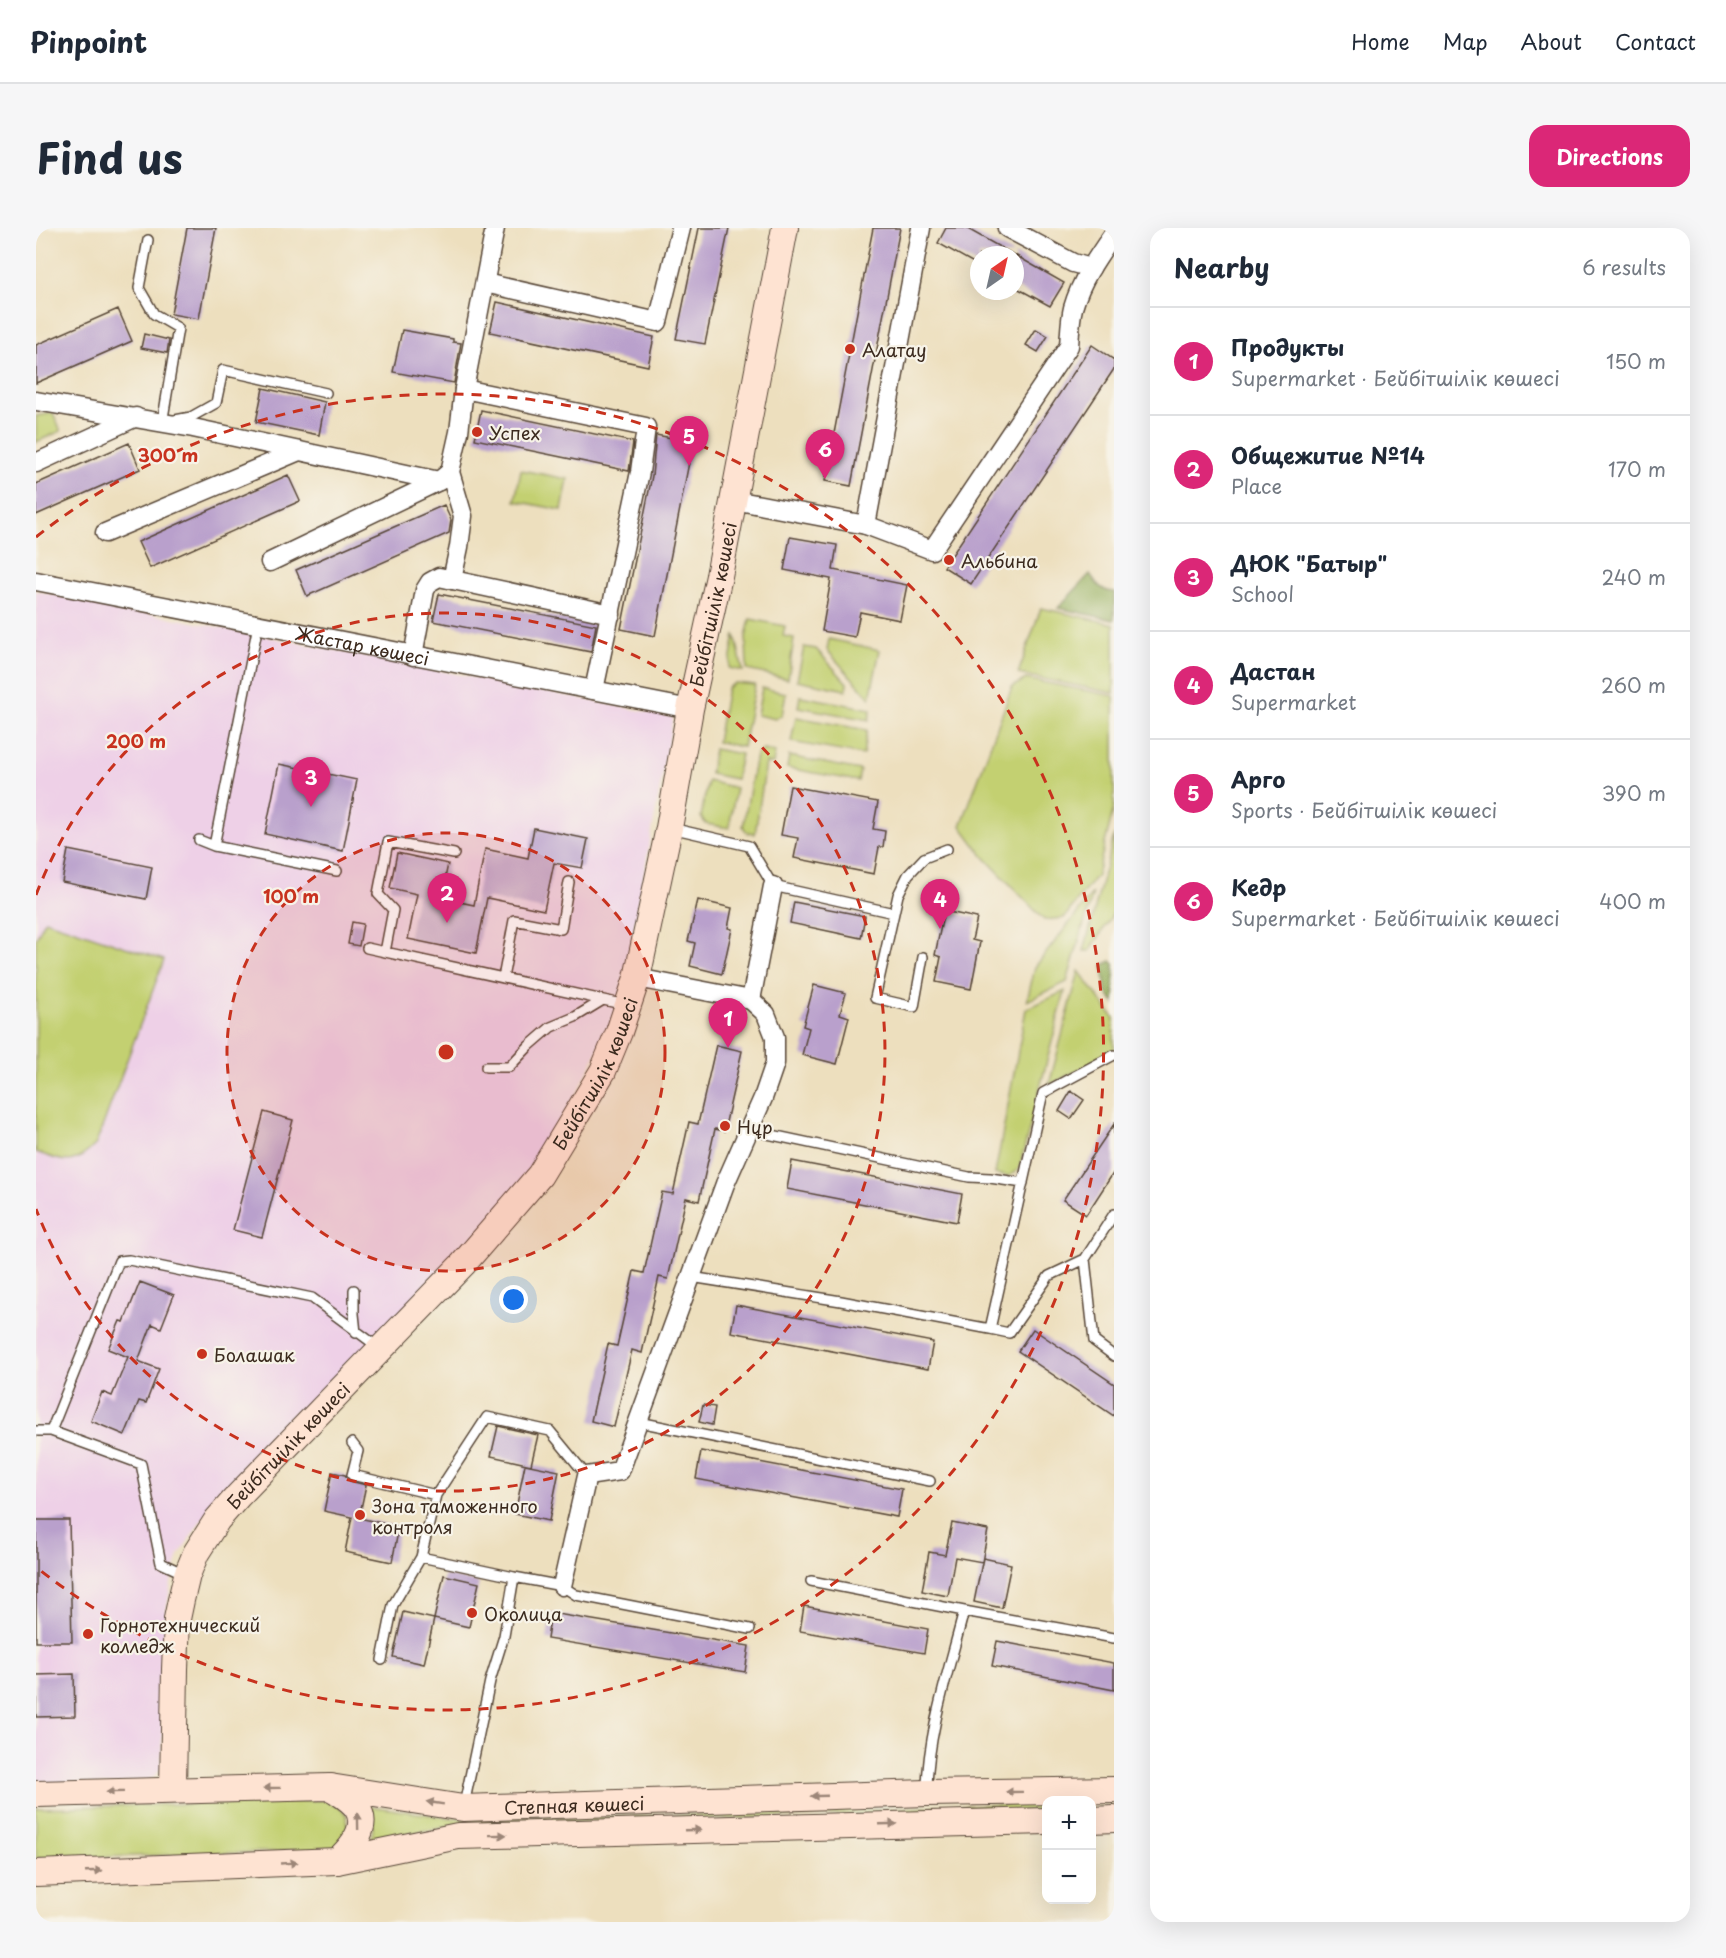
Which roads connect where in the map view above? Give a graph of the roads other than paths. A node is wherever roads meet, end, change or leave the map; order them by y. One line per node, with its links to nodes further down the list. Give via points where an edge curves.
1 (495, 228): 9 (street)
2 (681, 228): 9 (street, via 658,322)
3 (785, 228): 18 (street, Бейбітшілік көшесі)
4 (921, 228): 19 (street)
5 (1007, 228): 8 (street, via 1073,263)
6 (1114, 233): 8 (street)
7 (148, 240): 14 (lane, via 139,288 153,314 178,328)
8 (1091, 268): 19 (street, via 1073,308 1069,346 932,549)
9 (485, 283): 10 (street)
10 (464, 388): 17 (street, via 459,432); 24 (street, via 646,427)
11 (326, 393): 14 (lane, via 223,370 216,403 191,417)
12 (36, 401): 13 (street)
13 (136, 417): 14 (street); 16 (street)
14 (162, 424): 15 (street)
15 (299, 451): 17 (street); 20 (street)
16 (36, 463)
17 (445, 476): 21 (street); 22 (street, via 463,516)
18 (734, 500): 19 (street); 28 (street, Бейбітшілік көшесі)
19 (866, 525)
20 (105, 533)
21 (270, 562)
22 (452, 580): 24 (street); 26 (street, via 438,577 425,590)
23 (36, 581): 25 (street, Жастар көшесі)
24 (611, 614): 27 (street)
25 (258, 625): 26 (street, Жастар көшесі); 31 (lane)
26 (413, 656): 27 (street, Жастар көшесі)
27 (594, 690): 28 (street, Жастар көшесі)
28 (690, 709): 29 (street, Бейбітшілік көшесі)
29 (669, 828): 36 (lane, via 749,846); 42 (street, Бейбітшілік көшесі)
30 (199, 840): 31 (lane)
31 (214, 846): 34 (lane)
32 (947, 849): 37 (lane, via 924,858 908,875)
33 (454, 854): 39 (lane, via 388,842 378,894 393,910)
34 (337, 872)
35 (569, 882): 41 (lane, via 561,929 514,920)
36 (774, 886): 37 (lane); 44 (street)
37 (894, 914): 40 (lane, via 874,998 914,1007)
38 (367, 948): 39 (lane)
39 (385, 952): 41 (lane)
40 (923, 957)
41 (503, 978): 43 (lane)
42 (637, 978): 44 (street); 45 (street, Бейбітшілік көшесі)
43 (603, 1000): 45 (lane); 47 (lane, via 551,1027 509,1067)
44 (751, 1000): 48 (street, via 766,1014 775,1037 775,1062)
45 (628, 1005): 56 (street, Бейбітшілік көшесі, via 603,1071 540,1175 462,1264)
46 (1114, 1055): 49 (lane, via 1043,1093)
47 (486, 1067)
48 (749, 1130): 49 (lane, via 969,1177); 52 (street)
49 (1023, 1183): 54 (lane)
50 (1114, 1214): 51 (lane)
51 (1085, 1258): 54 (lane, via 1048,1276 1009,1333); 57 (lane, via 1094,1341)
52 (691, 1277): 54 (lane); 58 (street)
53 (354, 1290): 55 (lane)
54 (990, 1329)
55 (356, 1333): 56 (lane); 60 (lane, via 312,1298 119,1261)
56 (380, 1348): 66 (street, Бейбітшілік көшесі, via 224,1512 206,1536)
57 (1113, 1353)
58 (639, 1422): 62 (street, via 620,1471); 63 (lane)
59 (36, 1431): 60 (lane)
60 (51, 1431): 66 (lane, via 141,1464 160,1563)
61 (352, 1443): 64 (lane, via 358,1451 352,1475)
62 (587, 1476): 64 (lane, via 550,1431 487,1417); 69 (street)
63 (930, 1481)
64 (435, 1495): 65 (lane)
65 (421, 1557): 67 (lane); 73 (lane, via 393,1605)
66 (187, 1575): 75 (street, Бейбітшілік көшесі, via 177,1619)
67 (514, 1577): 69 (lane); 79 (lane)
68 (811, 1581): 70 (lane)
69 (562, 1586): 71 (lane, via 576,1595)
70 (964, 1611): 72 (lane); 77 (lane, via 927,1770)
71 (750, 1629)
72 (1114, 1638)
73 (382, 1660)
74 (330, 1787): 75 (street, Степная көшесі, one-way to 75); 79 (street, Степная көшесі, one-way to 74); 83 (street, one-way to 74, via 357,1838 360,1821 358,1809)
75 (173, 1790): 78 (street, Степная көшесі, one-way to 78)
76 (1114, 1790): 77 (street, Степная көшесі, one-way to 77)
77 (927, 1793): 79 (street, Степная көшесі, one-way to 79)
78 (36, 1794)
79 (464, 1808)
80 (1114, 1819): 81 (street)
81 (1096, 1820)
82 (1042, 1821): 83 (street, Степная көшесі, one-way to 82, via 458,1836)
83 (337, 1861): 84 (street, Степная көшесі, one-way to 83)
84 (36, 1873)

